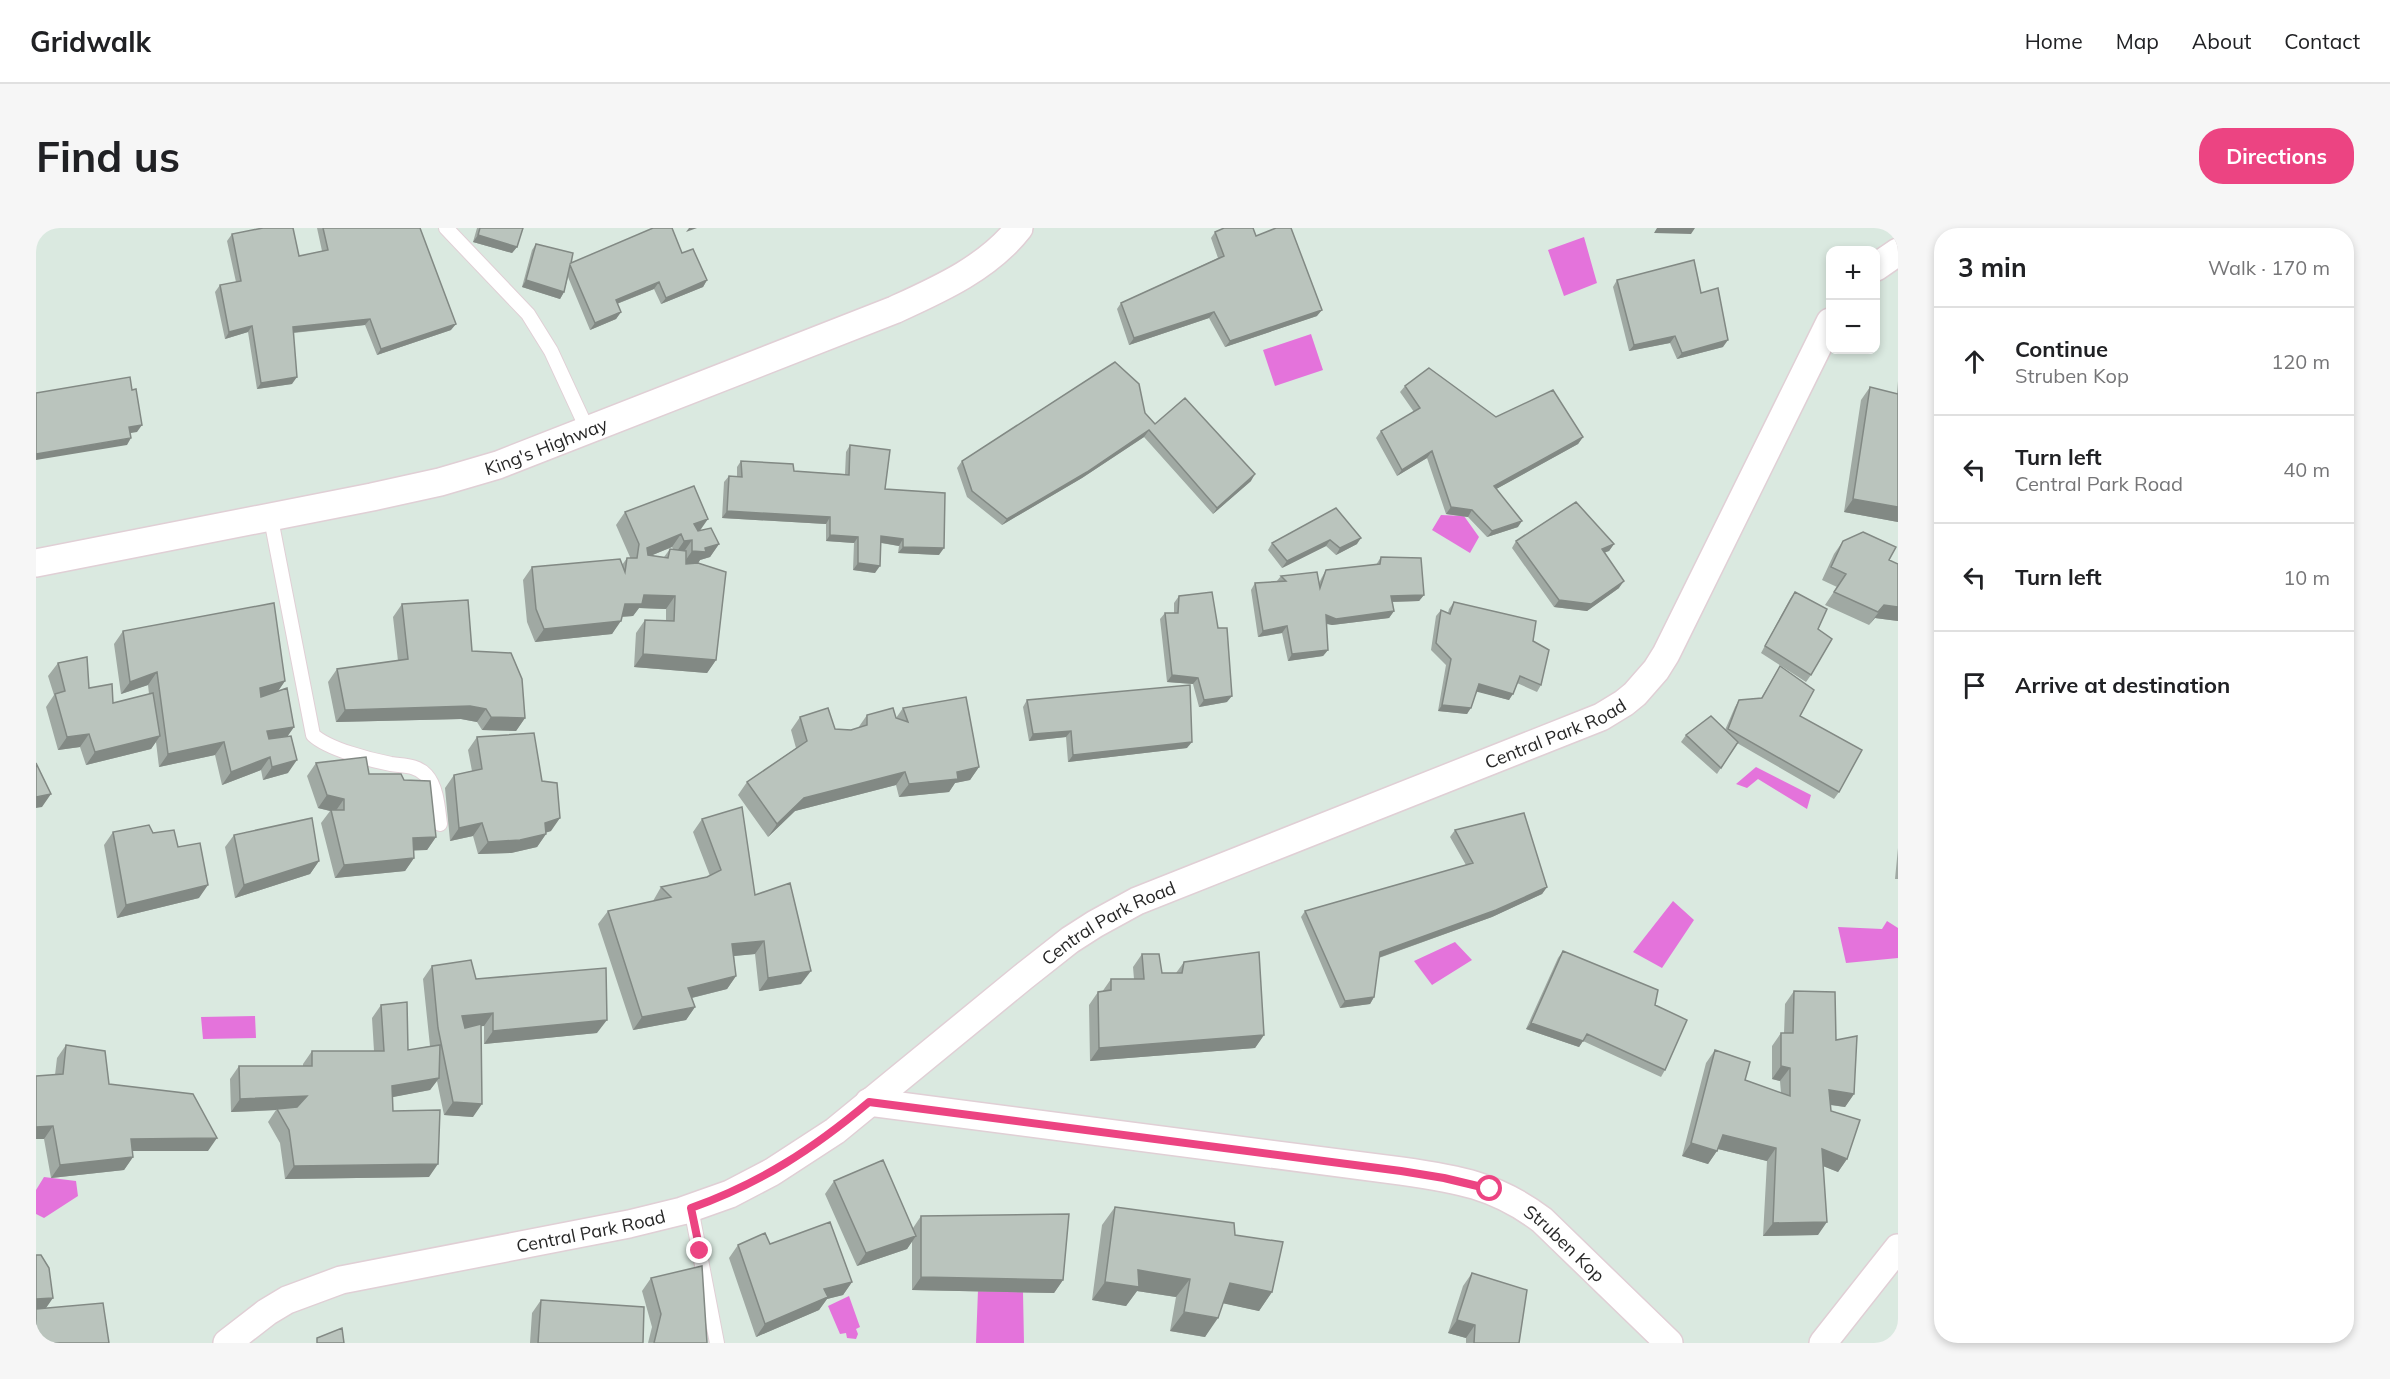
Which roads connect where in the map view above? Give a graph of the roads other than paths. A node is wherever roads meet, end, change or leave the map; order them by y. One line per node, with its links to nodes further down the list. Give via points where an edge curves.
1 (446, 228): 6 (lane, via 528,314 551,351)
2 (1018, 228): 6 (street, King's Highway, via 992,255 929,294 840,333)
3 (1898, 252): 4 (street)
4 (1880, 264)
5 (1826, 330): 10 (street, Central Park Road, via 1666,654 1624,703 1587,723 1137,901 1070,940)
6 (588, 431): 7 (street, King's Highway, via 471,474)
7 (271, 519): 8 (street, King's Highway); 9 (lane, via 313,735 362,756 412,766 426,774 435,795)
8 (36, 563)
9 (440, 824)
10 (869, 1102): 11 (street, Central Park Road, via 835,1131 772,1172 730,1194); 15 (street, Struben Kop, via 1390,1170 1490,1189 1542,1220)
11 (691, 1208): 13 (street, Central Park Road, via 629,1224 341,1280 286,1300); 14 (lane)
12 (1898, 1248): 16 (street)
13 (227, 1343)
14 (717, 1343)
15 (1669, 1343)
16 (1823, 1343)

